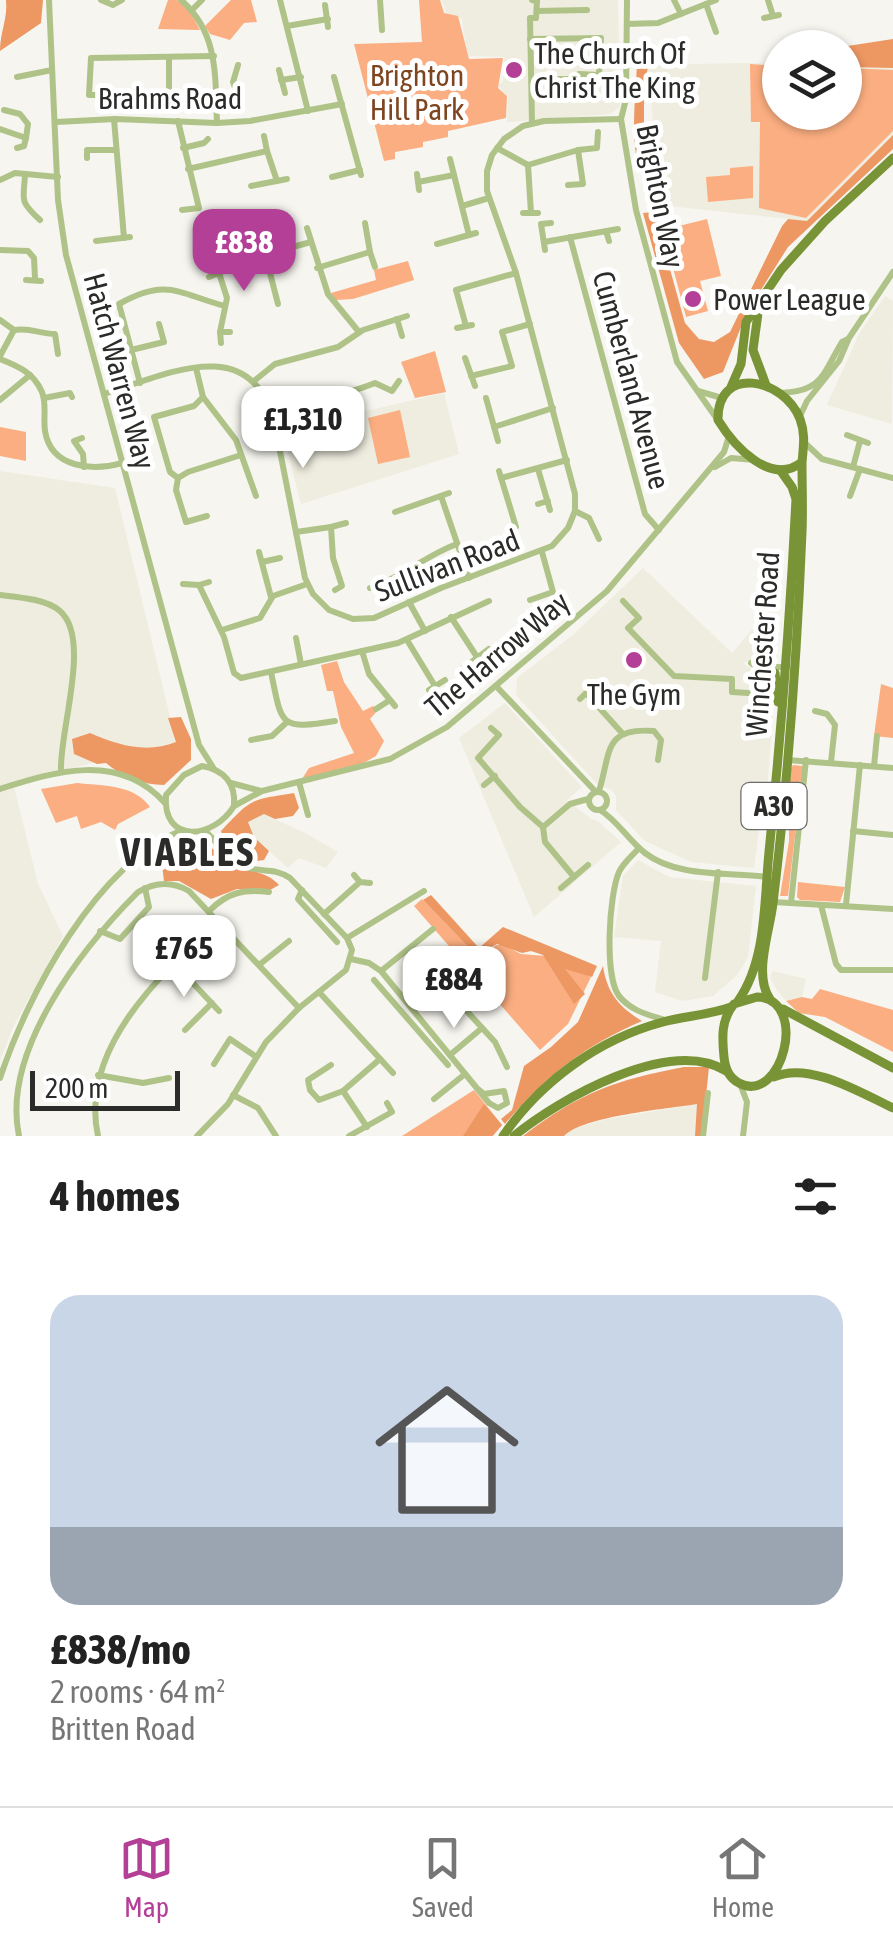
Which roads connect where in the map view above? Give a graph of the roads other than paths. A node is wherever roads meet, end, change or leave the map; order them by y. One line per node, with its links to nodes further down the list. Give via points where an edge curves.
1 (49, 0): 29 (street, Hatch Warren Way)
2 (101, 0): 3 (street)
3 (122, 0)
4 (180, 0): 16 (street)
5 (202, 0): 16 (street)
6 (280, 0): 22 (street)
7 (391, 0): 13 (street)
8 (532, 0): 17 (street)
9 (627, 0): 21 (street, Brighton Way)
10 (674, 0): 19 (street)
11 (716, 0): 15 (street)
12 (768, 0): 20 (street)
13 (380, 1): 23 (street)
14 (325, 4): 22 (street, via 328,23)
15 (706, 4): 19 (street); 24 (street)
16 (192, 10): 26 (street)
17 (536, 10): 18 (street); 25 (street)
18 (587, 10)
19 (680, 14): 21 (street)
20 (772, 16)
21 (627, 24): 44 (street, Brighton Way)
22 (287, 26): 32 (street)
23 (382, 30)
24 (716, 31)
25 (530, 39): 34 (street, via 601,38 600,75); 48 (street)
26 (214, 56): 27 (street); 36 (street)
27 (169, 57): 37 (street); 39 (street, via 91,58)
28 (238, 65): 36 (street, via 235,86)
29 (52, 70): 31 (street); 45 (street, Hatch Warren Way)
30 (279, 70): 35 (street)
31 (17, 77)
32 (301, 77): 35 (street); 42 (street)
33 (334, 77): 40 (street)
34 (534, 79)
35 (282, 80): 38 (street)
36 (216, 84): 47 (street)
37 (170, 91)
38 (285, 93)
39 (88, 95)
40 (342, 104): 42 (street, Brahms Road); 66 (street, via 361,173)
41 (4, 110): 49 (street, via 28,124 24,144)
42 (308, 111): 47 (street, Brahms Road)
43 (114, 119): 45 (street, Brahms Road); 46 (street, Brahms Road); 55 (street)
44 (621, 119): 48 (street); 131 (street, Brighton Way, via 670,342)
45 (56, 122): 65 (street, Hatch Warren Way)
46 (178, 122): 47 (street, Brahms Road); 53 (street)
47 (217, 123)
48 (532, 123): 54 (street)
49 (0, 129)
50 (598, 132): 56 (street, via 598,147)
51 (264, 136): 57 (street)
52 (206, 144): 53 (street)
53 (183, 148): 62 (street)
54 (497, 148): 61 (street); 73 (street, via 488,171)
55 (116, 150): 58 (street, via 87,150); 86 (street, via 127,238)
56 (578, 150): 61 (street); 71 (street, via 583,184)
57 (267, 151): 62 (street); 69 (street)
58 (87, 158)
59 (893, 158): 102 (main road, via 804,243)
60 (450, 160): 64 (street)
61 (528, 165): 78 (street)
62 (188, 170): 77 (street, via 199,208)
63 (26, 174): 65 (street); 68 (street); 74 (street)
64 (454, 176): 70 (street); 75 (street)
65 (58, 177): 135 (street, Hatch Warren Way, via 66,256)
66 (332, 177)
67 (288, 179): 69 (street)
68 (0, 180)
69 (276, 181): 72 (street)
70 (418, 182)
71 (568, 185)
72 (251, 186)
73 (489, 198): 75 (street); 97 (street)
74 (26, 206): 76 (street); 79 (street)
75 (461, 206): 89 (street, via 472,234)
76 (16, 209)
77 (182, 210)
78 (531, 213)
79 (40, 220)
80 (364, 223): 91 (street)
81 (550, 224): 85 (street, Cumberland Avenue, via 541,224 545,246)
82 (308, 228): 87 (street)
83 (618, 229): 84 (street, Cumberland Avenue)
84 (606, 231): 85 (street, Cumberland Avenue); 88 (street, Cumberland Avenue)
85 (570, 238): 180 (street, Cumberland Avenue, via 645,514)
86 (96, 241)
87 (312, 242): 92 (street); 94 (street)
88 (609, 242)
89 (437, 244)
90 (0, 250): 99 (street, via 28,251)
91 (370, 252): 93 (street); 94 (street)
92 (260, 256): 96 (street); 100 (street)
93 (376, 267)
94 (318, 268): 112 (street, via 328,294)
95 (893, 272): 114 (street)
96 (219, 273): 98 (street); 101 (street)
97 (516, 273): 107 (street); 108 (street, via 456,290)
98 (208, 277)
99 (34, 280)
100 (278, 304)
101 (225, 306): 110 (street); 116 (street, via 167,288 117,301)
102 (758, 306): 129 (main road, via 753,350); 133 (main road, via 743,330 741,364)
103 (407, 316): 105 (street)
104 (0, 320): 109 (street)
105 (398, 320): 112 (street); 113 (street)
106 (159, 324): 116 (street, via 164,342)
107 (530, 324): 122 (street, via 500,333); 142 (street)
108 (465, 326)
109 (14, 330): 117 (street, via 54,330); 119 (street)
110 (220, 332): 111 (street); 115 (street)
111 (230, 332)
112 (359, 332): 127 (street, via 338,347 275,364)
113 (402, 336)
114 (846, 340): 118 (street); 118 (street)
115 (221, 344)
116 (131, 350): 128 (street)
117 (58, 354)
118 (838, 357): 134 (street, via 808,390); 144 (street)
119 (0, 358): 124 (street)
120 (465, 358): 125 (street)
121 (525, 364): 122 (street)
122 (512, 366): 125 (street)
123 (196, 368): 127 (street, via 228,367); 128 (street); 137 (street)
124 (30, 375): 136 (street); 139 (street)
125 (471, 376): 130 (street)
126 (399, 380): 141 (street, via 392,391 374,380)
127 (254, 382): 151 (street, via 270,407)
128 (140, 384): 135 (street)
129 (766, 385): 133 (main road, via 750,383); 134 (main road, A30)
130 (475, 386)
131 (697, 390): 133 (street); 146 (street, Brighton Way)
132 (70, 392): 136 (street)
133 (726, 393): 146 (main road)
134 (781, 393): 144 (main road, A30)
135 (104, 394): 159 (street, Hatch Warren Way)
136 (44, 398): 160 (street, via 50,444)
137 (203, 398): 143 (street); 154 (street)
138 (487, 398): 147 (street)
139 (0, 400)
140 (300, 406): 141 (street)
141 (321, 406): 151 (street, via 320,430)
142 (553, 408): 147 (street); 156 (street)
143 (154, 417): 145 (street); 165 (street, via 170,472)
144 (800, 418): 153 (main road, A30)
145 (145, 420)
146 (718, 420): 149 (main road)
147 (494, 427): 152 (street)
148 (847, 435): 161 (street, via 864,442)
149 (729, 436): 157 (main road); 164 (street, The Harrow Way)
150 (82, 438): 160 (street, via 74,440)
151 (278, 441): 181 (street)
152 (498, 441)
153 (805, 443): 155 (street); 158 (main road, A30)
154 (242, 455): 165 (street); 167 (street, via 255,493)
155 (822, 458): 158 (street); 161 (street)
156 (567, 460): 162 (street); 172 (street)
157 (756, 460): 163 (main road); 164 (street, via 731,458)
158 (802, 462): 163 (main road); 212 (main road, Winchester Road / A30, via 802,536)
159 (122, 463): 160 (street); 226 (street, Hatch Warren Way)
160 (84, 468)
161 (856, 468): 166 (street); 168 (street)
162 (538, 469): 169 (street); 179 (street, via 500,475)
163 (780, 470): 212 (main road, Winchester Road / A30, via 796,499)
164 (709, 471): 180 (street, The Harrow Way)
165 (178, 478): 176 (street)
166 (893, 478)
167 (245, 491)
168 (850, 496)
169 (548, 501): 170 (street); 171 (street)
170 (538, 504)
171 (550, 510)
172 (575, 510): 182 (street, via 590,518); 185 (street, Sullivan Road, via 562,536)
173 (395, 512): 183 (street, via 445,494)
174 (207, 516): 176 (street)
175 (174, 522): 176 (street)
176 (186, 522)
177 (346, 523): 178 (street)
178 (332, 527): 181 (street); 193 (street)
179 (517, 527)
180 (659, 530): 216 (street, The Harrow Way, via 607,591)
181 (296, 532): 191 (street)
182 (599, 539)
183 (457, 544): 188 (street); 194 (street)
184 (258, 552): 187 (street)
185 (542, 552): 188 (street, Sullivan Road); 197 (street, via 554,592)
186 (280, 558): 187 (street)
187 (262, 562): 196 (street)
188 (469, 578): 200 (street, Sullivan Road)
189 (209, 582): 192 (street)
190 (183, 584): 192 (street)
191 (308, 584): 196 (street); 200 (street, Sullivan Road, via 329,610 353,619 374,618)
192 (199, 585): 202 (street)
193 (342, 587)
194 (370, 588)
195 (0, 595): 236 (street, via 49,604 72,629)
196 (272, 597): 202 (street, via 260,618)
197 (530, 600)
198 (623, 600): 215 (street, via 639,618 628,628 674,676 732,679 732,692 748,694)
199 (489, 601): 201 (street)
200 (409, 602): 203 (street)
201 (451, 617): 203 (street); 208 (street)
202 (222, 630): 213 (street, via 237,676)
203 (425, 630): 205 (street)
204 (296, 638): 210 (street)
205 (407, 640): 207 (street); 214 (street, via 432,688)
206 (489, 649): 208 (street)
207 (362, 652): 210 (street); 218 (street, via 369,674 392,703)
208 (477, 657): 211 (street)
209 (753, 662): 212 (street, via 760,671)
210 (302, 664): 213 (street)
211 (461, 670)
212 (786, 671): 228 (main road, Winchester Road / A30); 262 (main road, Winchester Road / A30)
213 (271, 672): 221 (street)
214 (445, 680)
215 (749, 683)
216 (496, 686): 238 (street, The Harrow Way, via 407,752); 245 (street)
217 (580, 699): 223 (street, via 586,694)
218 (376, 709)
219 (815, 711): 230 (street, via 835,725)
220 (334, 720): 221 (street, via 302,727)
221 (287, 722): 224 (street, via 272,736)
222 (492, 728): 237 (street, via 499,735 478,758)
223 (622, 733): 227 (street, via 654,731); 245 (street, via 606,755)
224 (256, 736)
225 (878, 736): 232 (street)
226 (199, 745): 233 (street, Hatch Warren Way); 235 (street, Hatch Warren Way)
227 (658, 760)
228 (787, 760): 229 (street); 270 (main road, Winchester Road / A30)
229 (806, 760): 230 (street); 271 (street)
230 (831, 762): 231 (street)
231 (860, 765): 232 (street); 255 (street)
232 (874, 766): 234 (street)
233 (194, 768): 235 (street); 243 (street)
234 (893, 768)
235 (214, 769): 239 (street)
236 (62, 770): 241 (street, via 104,771); 242 (street)
237 (494, 776): 240 (street); 252 (street)
238 (300, 782): 244 (street, The Harrow Way); 249 (street)
239 (231, 783): 244 (street); 247 (street)
240 (484, 785)
241 (150, 788): 243 (street); 246 (street)
242 (0, 789)
243 (169, 789): 246 (street)
244 (262, 792): 247 (street, The Harrow Way)
245 (594, 794): 248 (street); 248 (street); 252 (street)
246 (165, 803): 250 (street)
247 (234, 806): 251 (street)
248 (603, 807): 259 (street)
249 (308, 814)
250 (172, 822): 253 (street); 257 (street)
251 (216, 826): 254 (street); 258 (street)
252 (544, 827): 263 (street, via 545,842)
253 (182, 830): 254 (street); 257 (street)
254 (205, 830): 258 (street)
255 (853, 831): 256 (street); 273 (street)
256 (893, 835)
257 (161, 840): 314 (street, via 108,889 61,949 22,1016)
258 (220, 846): 267 (street, via 237,863 280,872)
259 (639, 848): 261 (street, via 674,867); 299 (street, via 618,874 610,977 620,997 640,1012)
260 (588, 865): 263 (street)
261 (718, 872): 262 (street); 289 (street)
262 (766, 876): 295 (main road, Winchester Road / A30, via 754,971)
263 (574, 877): 266 (street)
264 (370, 883): 276 (street, via 357,879)
265 (145, 888): 274 (street, via 181,886); 279 (street); 279 (street, via 149,907 120,939)
266 (561, 888)
267 (302, 890): 276 (street); 282 (street, via 298,899)
268 (424, 891): 280 (street)
269 (270, 892): 274 (street, via 232,893)
270 (773, 902): 271 (street); 293 (main road, Winchester Road / A30, via 762,978)
271 (791, 903): 272 (street)
272 (821, 905): 273 (street); 286 (street, via 841,970)
273 (846, 905): 275 (street)
274 (208, 910): 277 (street)
275 (893, 910)
276 (324, 914): 280 (street)
277 (218, 921): 284 (street); 285 (street)
278 (433, 928): 287 (street)
279 (100, 930): 327 (street, via 34,1040 16,1095)
280 (347, 938): 283 (street)
281 (289, 941): 285 (street)
282 (337, 942)
283 (351, 959): 287 (street); 291 (street)
284 (175, 964): 294 (street); 313 (street, via 116,1036)
285 (259, 965): 296 (street)
286 (893, 970)
287 (380, 971): 292 (street)
288 (432, 972): 300 (street)
289 (704, 978)
290 (374, 980): 292 (street)
291 (319, 992): 296 (street); 304 (street)
292 (398, 998): 302 (street); 307 (street)
293 (770, 999): 295 (main road); 297 (main road)
294 (212, 1004): 298 (street); 301 (street)
295 (735, 1004): 299 (main road); 311 (main road, via 723,1028)
296 (299, 1008): 303 (street)
297 (780, 1008): 309 (main road); 316 (main road, via 786,1032 779,1064)
298 (219, 1011)
299 (669, 1021): 332 (main road, via 590,1052)
300 (482, 1028): 302 (street); 308 (street)
301 (185, 1030)
302 (450, 1055): 312 (street)
303 (256, 1056): 305 (street, via 230,1038); 321 (street)
304 (380, 1059): 310 (street); 319 (street)
305 (214, 1064)
306 (331, 1065): 319 (street, via 310,1078 308,1087 322,1101)
307 (448, 1066)
308 (507, 1067)
309 (893, 1068)
310 (393, 1073)
311 (728, 1073): 317 (main road); 333 (main road, via 697,1060 620,1076 560,1103)
312 (466, 1074): 318 (street); 322 (street)
313 (98, 1075): 315 (street, via 143,1083); 328 (street)
314 (0, 1078)
315 (169, 1078)
316 (767, 1081): 317 (main road); 323 (street); 325 (main road, via 804,1072)
317 (740, 1084): 323 (street)
318 (478, 1089): 318 (street, via 504,1092 508,1103 495,1107)
319 (344, 1091): 326 (street)
320 (708, 1092): 334 (street)
321 (233, 1095): 329 (street); 330 (street, via 258,1108)
322 (434, 1099)
323 (747, 1102): 335 (street)
324 (387, 1103): 326 (street, via 392,1112)
325 (893, 1108)
326 (368, 1127): 331 (street)
327 (19, 1136)
328 (98, 1136)
329 (197, 1136)
330 (276, 1136)
331 (349, 1136)
332 (503, 1136)
333 (514, 1136)
334 (703, 1136)
335 (743, 1136)

